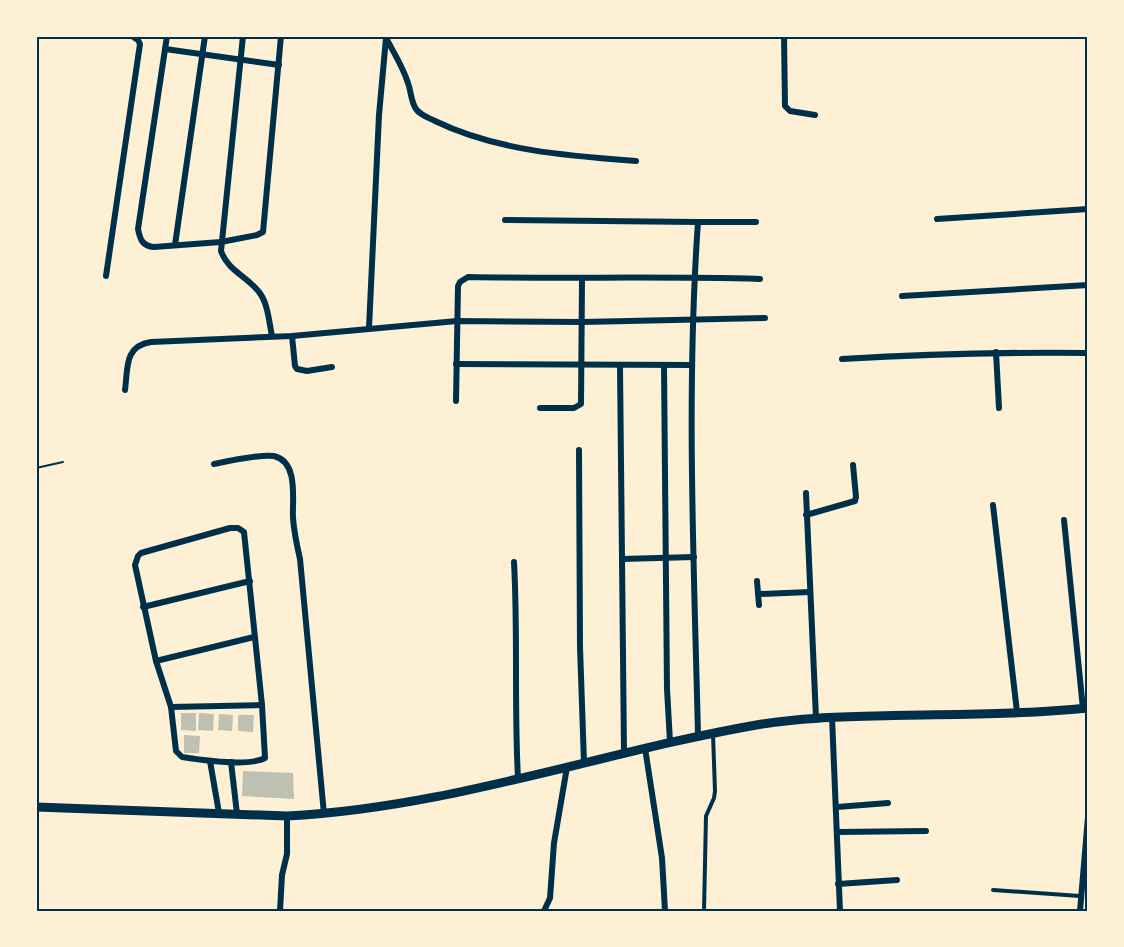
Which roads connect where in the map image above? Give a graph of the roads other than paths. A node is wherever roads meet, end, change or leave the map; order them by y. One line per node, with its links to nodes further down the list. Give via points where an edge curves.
1 (167, 36): 8 (street)
2 (205, 36): 9 (street)
3 (243, 36): 10 (street)
4 (281, 36): 11 (street)
5 (784, 36): 12 (street, via 785,106 790,111)
6 (137, 37): 21 (street, via 140,44)
7 (386, 37): 13 (street, via 404,70 416,110 423,116 446,127 528,150); 31 (street)
8 (165, 49): 9 (street); 20 (street, via 138,229 140,239 149,247)
9 (202, 54): 10 (street); 20 (street)
10 (241, 60): 11 (street); 19 (street)
11 (279, 64): 19 (street, via 264,230 258,235)
12 (815, 115)
13 (636, 161)
14 (1088, 209): 15 (street)
15 (938, 219)
16 (505, 220): 17 (street)
17 (698, 222): 18 (street); 22 (street)
18 (756, 222)
19 (221, 242): 20 (street); 32 (street, via 229,267 252,285 265,302)
20 (175, 245)
21 (106, 276)
22 (694, 277): 23 (street); 24 (street); 28 (street)
23 (582, 279): 29 (street, via 468,277 458,286); 30 (street)
24 (760, 279)
25 (1088, 285): 26 (street)
26 (902, 296)
27 (765, 318): 28 (street)
28 (693, 320): 30 (street); 39 (street)
29 (457, 321): 30 (street); 31 (street); 37 (street)
30 (583, 322): 38 (street)
31 (369, 328): 33 (street)
32 (272, 336): 33 (street); 43 (street, via 140,344 129,358)
33 (292, 336): 42 (street, via 297,369)
34 (996, 352): 35 (street); 36 (street); 46 (street)
35 (1088, 353)
36 (842, 359)
37 (456, 364): 38 (street); 44 (street)
38 (581, 364): 40 (street); 45 (street, via 581,404 574,408)
39 (692, 365): 41 (street); 55 (street)
40 (620, 366): 41 (street); 56 (street)
41 (664, 366): 54 (street)
42 (332, 367)
43 (125, 390)
44 (456, 401)
45 (540, 408)
46 (999, 408)
47 (579, 450): 79 (street)
48 (214, 464): 87 (street, via 273,456 289,470)
49 (853, 465): 52 (street, via 855,501)
50 (806, 494): 52 (street)
51 (993, 505): 69 (street)
52 (806, 515): 60 (street)
53 (1064, 520): 68 (street)
54 (667, 556): 55 (street); 56 (street); 74 (street)
55 (694, 557): 73 (street)
56 (622, 559): 76 (street)
57 (514, 562): 81 (street)
58 (250, 581): 63 (street); 63 (street, via 244,532 230,528 141,553 135,565); 64 (street)
59 (757, 581): 61 (street)
60 (810, 592): 61 (street); 71 (street)
61 (759, 594): 62 (street)
62 (759, 605)
63 (143, 607): 65 (street)
64 (254, 637): 65 (street); 66 (street)
65 (156, 661): 67 (street)
66 (262, 705): 67 (street); 78 (street, via 265,758)
67 (171, 706): 77 (street, via 178,755)
68 (1085, 708): 69 (street)
69 (1017, 712): 70 (street)
70 (832, 717): 71 (street); 84 (street)
71 (816, 718): 72 (street)
72 (713, 733): 73 (street); 99 (lane, via 715,791 706,816)
73 (698, 735): 74 (street)
74 (670, 742): 75 (street)
75 (645, 748): 76 (street); 98 (street, via 661,848)
76 (624, 752): 79 (street)
77 (210, 761): 78 (street); 85 (street)
78 (231, 762): 86 (street)
79 (584, 763): 80 (street)
80 (567, 767): 81 (street); 97 (street, via 554,843 550,898)
81 (518, 778): 87 (street)
82 (888, 802): 84 (street)
83 (36, 807): 85 (street)
84 (837, 807): 91 (street)
85 (219, 813): 86 (street)
86 (237, 814): 88 (street)
87 (324, 814): 88 (street)
88 (287, 816): 96 (street)
89 (1088, 817): 95 (street)
90 (926, 831): 91 (street)
91 (837, 832): 93 (street)
92 (897, 880): 93 (street)
93 (838, 884): 100 (street)
94 (993, 890): 95 (lane)
95 (1080, 896): 101 (street)
96 (280, 911)
97 (544, 911)
98 (666, 911)
99 (704, 911)
100 (840, 911)
101 (1080, 911)

